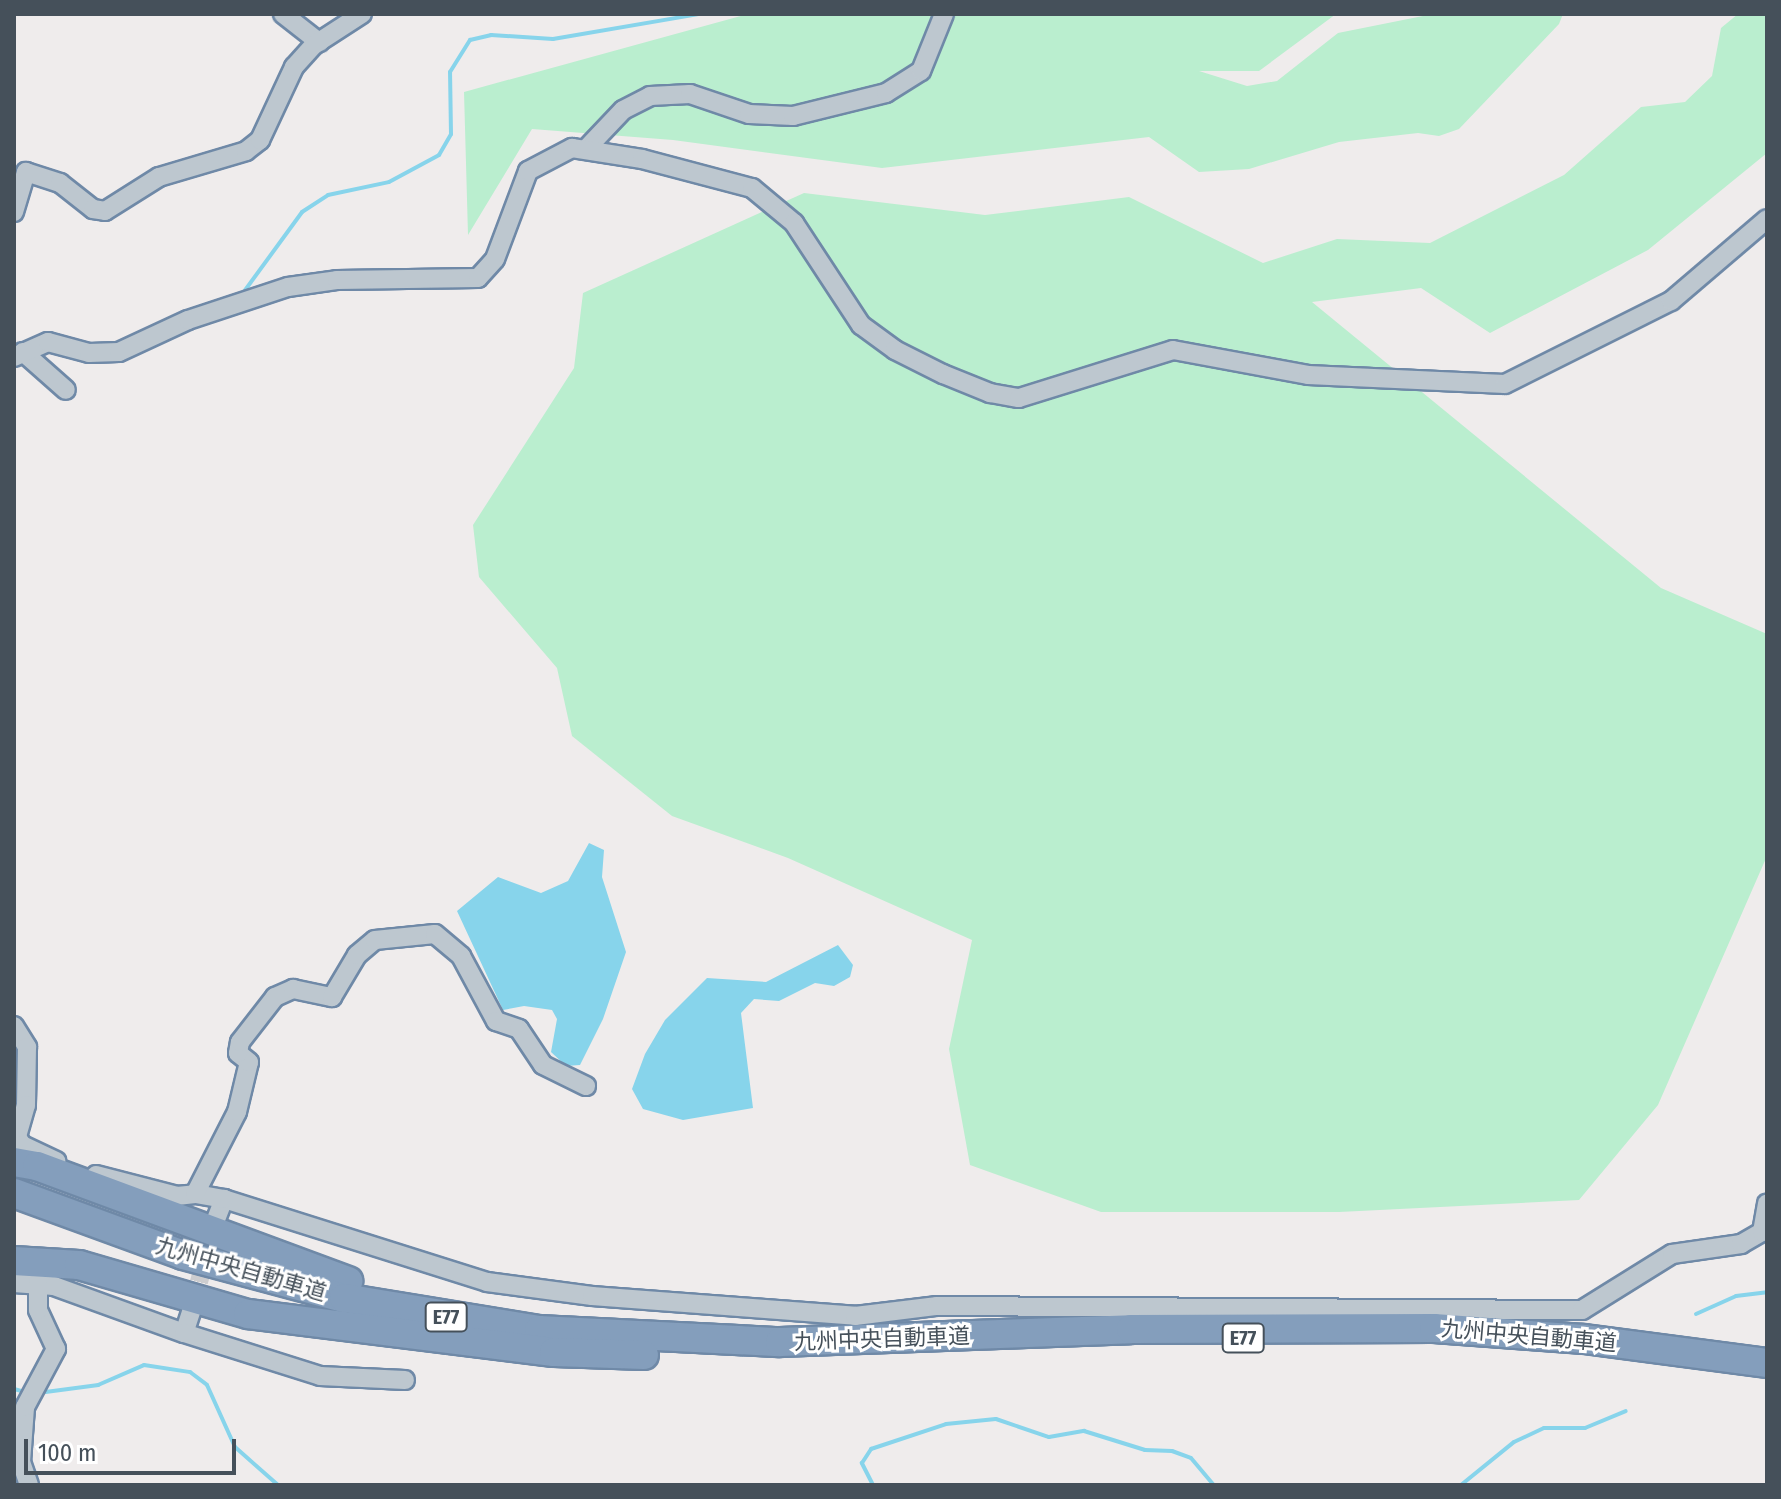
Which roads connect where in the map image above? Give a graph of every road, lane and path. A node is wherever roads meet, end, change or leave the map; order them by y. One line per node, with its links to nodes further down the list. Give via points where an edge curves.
1 (283, 14): 4 (street)
2 (362, 14): 4 (street)
3 (944, 14): 5 (street, via 921,71 906,84 860,103 771,115 749,114 690,94 650,96 623,110)
4 (319, 42): 6 (street, via 288,76 260,140 246,151 159,177 105,211 93,209 60,183 26,172)
5 (587, 148): 7 (street, via 728,179 762,194 802,233 861,325 895,350 943,374 1019,398 1173,350 1308,375 1505,384 1671,301); 8 (street, via 560,152 528,171 495,259 468,282 337,280 288,287 201,315 119,352 89,353 56,342)
6 (14, 212)
7 (1767, 219)
8 (19, 354): 9 (street)
9 (66, 390)
10 (14, 1026): 14 (street, via 27,1047 26,1105 17,1137 22,1145 81,1171 177,1196)
11 (586, 1086): 14 (street, via 543,1065 519,1029 496,1021 461,956 435,934 375,940 357,955 332,997 293,989 275,997 255,1019 238,1053 249,1062 237,1112)
12 (14, 1162): 24 (highway, via 37,1166 306,1267 415,1300 612,1326)
13 (14, 1193): 24 (highway, 九州中央自動車道 / E77, via 183,1255 419,1313 625,1338)
14 (195, 1194): 15 (street)
15 (224, 1199): 16 (street, via 487,1282 592,1296 855,1316 937,1306 1582,1310 1672,1254 1713,1251 1762,1232); 18 (street)
16 (1767, 1203)
17 (14, 1207): 25 (highway, 九州中央自動車道 / E77, via 191,1271 357,1316 538,1341)
18 (215, 1222)
19 (14, 1261): 25 (highway, via 79,1265 248,1314 591,1355)
20 (14, 1283): 21 (street)
21 (38, 1283): 23 (street); 29 (street, via 38,1310 56,1349 25,1407)
22 (192, 1309): 23 (street)
23 (184, 1333): 28 (street, via 320,1376)
24 (895, 1339): 26 (highway, 九州中央自動車道 / E77, via 1131,1329 1434,1328 1584,1339)
25 (717, 1354): 27 (highway, 九州中央自動車道 / E77, via 1294,1337 1582,1351)
26 (1767, 1363)
27 (1767, 1376)
28 (405, 1380)
29 (18, 1462): 30 (street)
30 (29, 1485)

